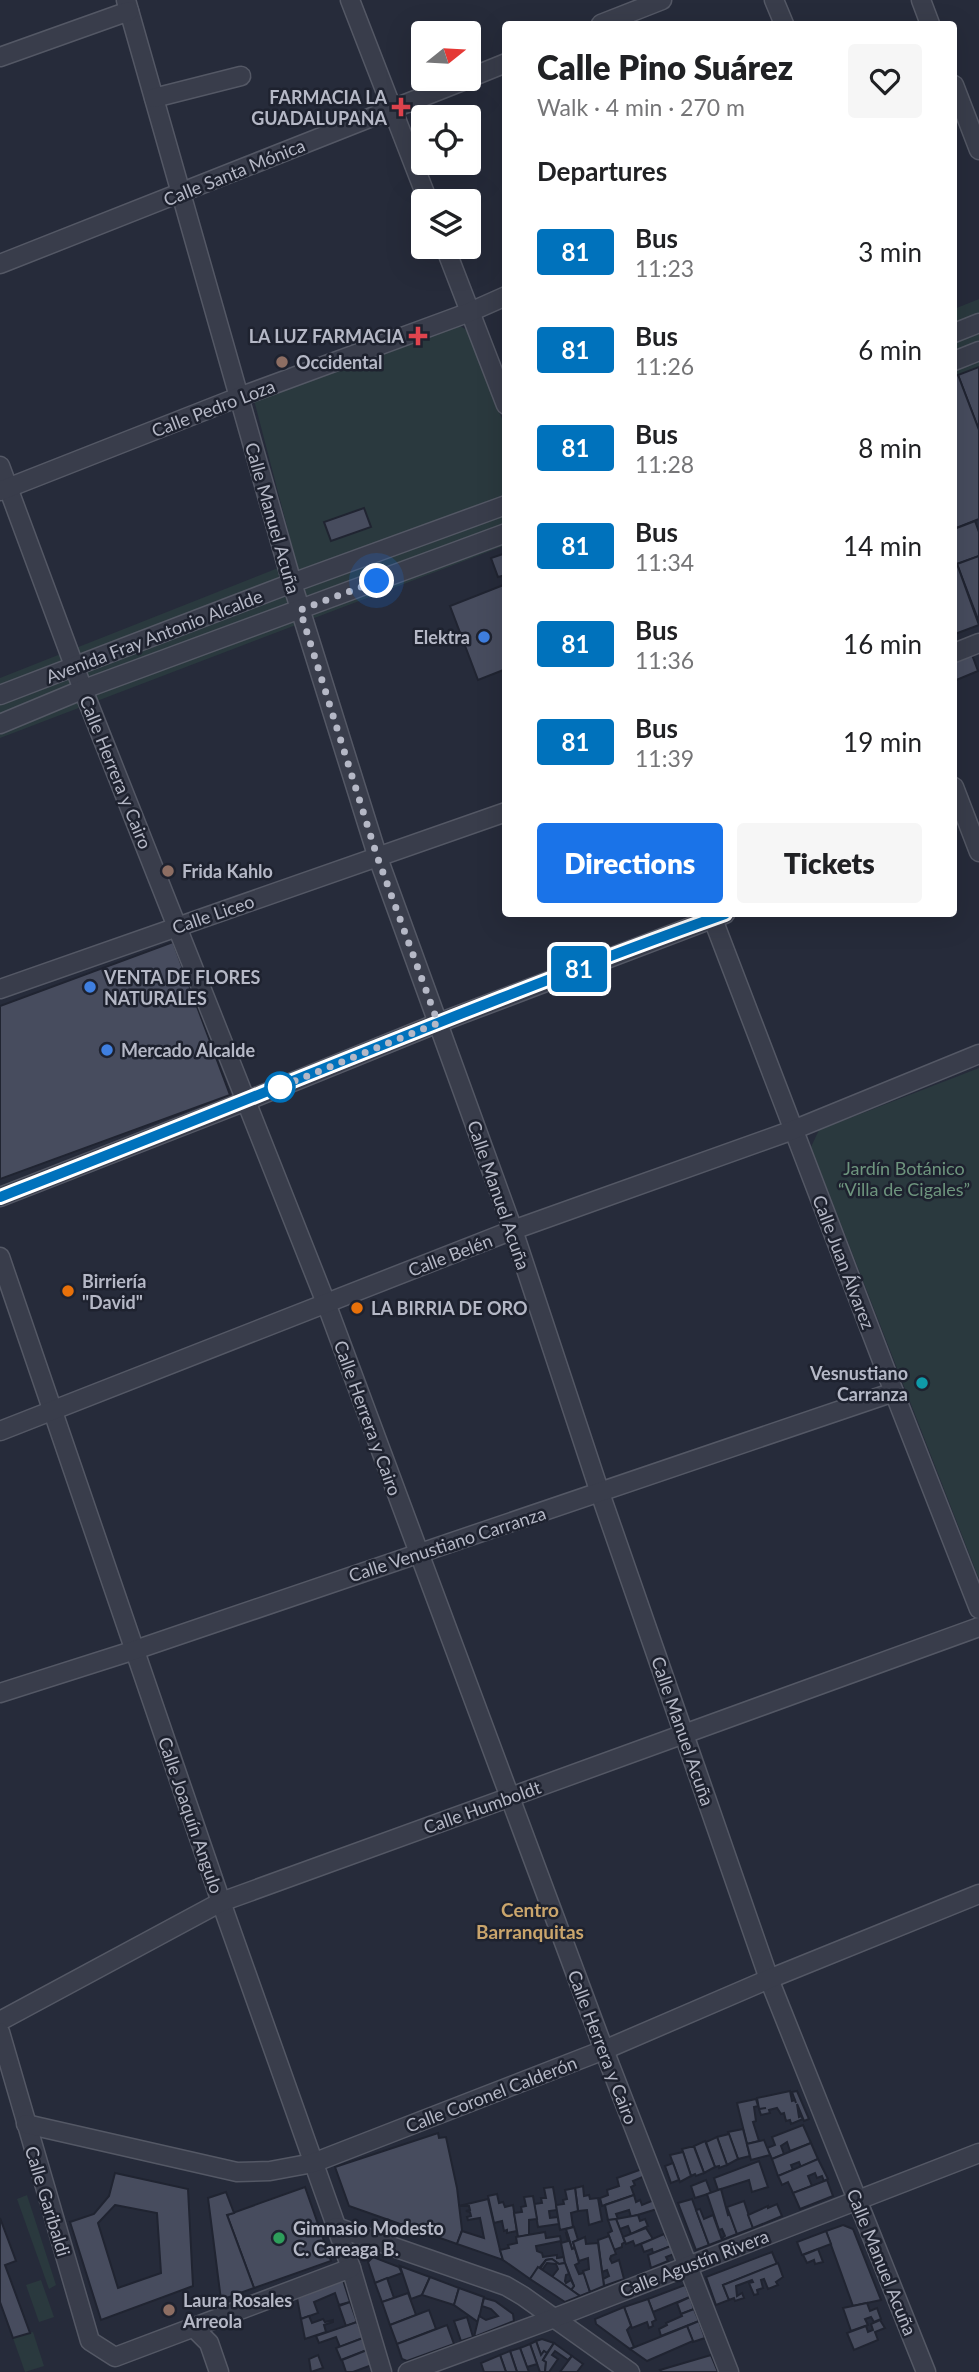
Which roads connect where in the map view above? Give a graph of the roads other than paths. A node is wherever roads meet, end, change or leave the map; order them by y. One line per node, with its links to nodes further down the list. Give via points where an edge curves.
1 (350, 0): 17 (street)
2 (662, 0): 6 (street)
3 (774, 0): 8 (street)
4 (921, 0): 9 (street)
5 (128, 5): 10 (street); 16 (street, Calle Manuel Acuña)
6 (633, 12): 7 (street)
7 (609, 21)
8 (783, 21)
9 (929, 21)
10 (0, 57)
11 (502, 65): 12 (street, Calle Santa Mónica)
12 (481, 73)
13 (241, 76): 16 (street)
14 (436, 91): 17 (street, Calle Santa Mónica)
15 (957, 92): 18 (street)
16 (154, 98): 21 (street, Calle Manuel Acuña)
17 (392, 109): 20 (street); 21 (street, Calle Santa Mónica)
18 (965, 109): 19 (street)
19 (979, 150)
20 (423, 189)
21 (181, 193): 23 (street, Calle Santa Mónica); 31 (street, Calle Manuel Acuña)
22 (450, 259): 25 (street)
23 (0, 264)
24 (502, 298): 25 (street, Calle Pedro Loza)
25 (470, 312): 30 (street); 31 (street, Calle Pedro Loza)
26 (979, 323): 27 (street)
27 (957, 332)
28 (979, 351): 29 (street)
29 (957, 360)
30 (502, 395)
31 (239, 397): 33 (street, Calle Pedro Loza); 36 (street, Calle Manuel Acuña)
32 (0, 466): 33 (street, Calle Herrera y Cairo)
33 (4, 490): 40 (street, Calle Herrera y Cairo)
34 (502, 506): 36 (street, Avenida Fray Antonio Alcalde)
35 (502, 534): 37 (street, Avenida Fray Antonio Alcalde)
36 (292, 583): 37 (street, Calle Manuel Acuña); 40 (street, Avenida Fray Antonio Alcalde)
37 (300, 610): 41 (street, Avenida Fray Antonio Alcalde); 48 (street, Calle Manuel Acuña)
38 (979, 643): 39 (street)
39 (957, 652)
40 (75, 666): 41 (street, Calle Herrera y Cairo); 42 (street, Avenida Fray Antonio Alcalde)
41 (84, 690): 43 (street, Avenida Fray Antonio Alcalde); 51 (street, Calle Herrera y Cairo)
42 (0, 695)
43 (0, 724)
44 (957, 796): 46 (street)
45 (502, 812): 48 (street, Calle Liceo)
46 (967, 826): 47 (street)
47 (979, 852)
48 (377, 856): 51 (street, Calle Liceo); 53 (street, Calle Manuel Acuña)
49 (711, 917): 53 (street)
50 (717, 917): 56 (street, Calle Juan Álvarez)
51 (177, 926): 52 (street, Calle Liceo); 55 (street, Calle Herrera y Cairo)
52 (0, 989)
53 (438, 1023): 55 (street); 58 (street, Calle Manuel Acuña)
54 (979, 1054): 56 (street, Calle Belén)
55 (246, 1101): 57 (street); 60 (street, Calle Herrera y Cairo)
56 (793, 1130): 58 (street, Calle Belén); 61 (street, Calle Juan Álvarez)
57 (0, 1197)
58 (513, 1230): 60 (street, Calle Belén); 64 (street, Calle Manuel Acuña)
59 (0, 1257): 62 (street, Calle Joaquín Angulo)
60 (326, 1303): 62 (street, Calle Belén); 65 (street, Calle Herrera y Cairo)
61 (894, 1392): 64 (street, Calle Venustiano Carranza); 66 (street, Calle Juan Álvarez)
62 (51, 1411): 63 (street, Calle Belén); 68 (street, Calle Joaquín Angulo)
63 (0, 1430)
64 (600, 1493): 65 (street, Calle Venustiano Carranza); 70 (street, Calle Manuel Acuña)
65 (419, 1552): 68 (street, Calle Venustiano Carranza); 71 (street, Calle Herrera y Cairo)
66 (979, 1609)
67 (979, 1627): 70 (street, Calle Humboldt)
68 (135, 1650): 69 (street, Calle Venustiano Carranza); 73 (street, Calle Joaquín Angulo)
69 (0, 1693)
70 (683, 1733): 71 (street, Calle Humboldt); 74 (street, Calle Manuel Acuña)
71 (510, 1796): 73 (street, Calle Humboldt); 77 (street, Calle Herrera y Cairo)
72 (979, 1894): 74 (street, Calle Coronel Calderón)
73 (221, 1902): 75 (street, Calle Humboldt); 80 (street, Calle Joaquín Angulo)
74 (769, 1979): 77 (street, Calle Coronel Calderón); 81 (street, Calle Manuel Acuña)
75 (0, 2021)
76 (0, 2032): 78 (street, Calle Garibaldi)
77 (604, 2050): 80 (street, Calle Coronel Calderón); 83 (street, Calle Herrera y Cairo)
78 (26, 2124): 80 (street, Calle Coronel Calderón, via 237,2172); 86 (street, Calle Garibaldi, via 90,2341 115,2357)
79 (979, 2153): 81 (street, Calle Agustín Rivera)
80 (313, 2163): 82 (street, Calle Joaquín Angulo)
81 (857, 2200): 83 (street, Calle Agustín Rivera); 92 (street, Calle Manuel Acuña)
82 (336, 2227): 84 (street, Calle Joaquín Angulo); 85 (street, via 506,2286)
83 (687, 2266): 85 (street, Calle Agustín Rivera); 91 (street, Calle Herrera y Cairo)
84 (351, 2268): 86 (street); 88 (street, Calle Joaquín Angulo)
85 (552, 2319): 89 (street, Calle Agustín Rivera); 90 (street)
86 (193, 2327): 87 (street, via 209,2343)
87 (219, 2372)
88 (382, 2372)
89 (408, 2372)
90 (630, 2372)
91 (729, 2372)
92 (926, 2372)

